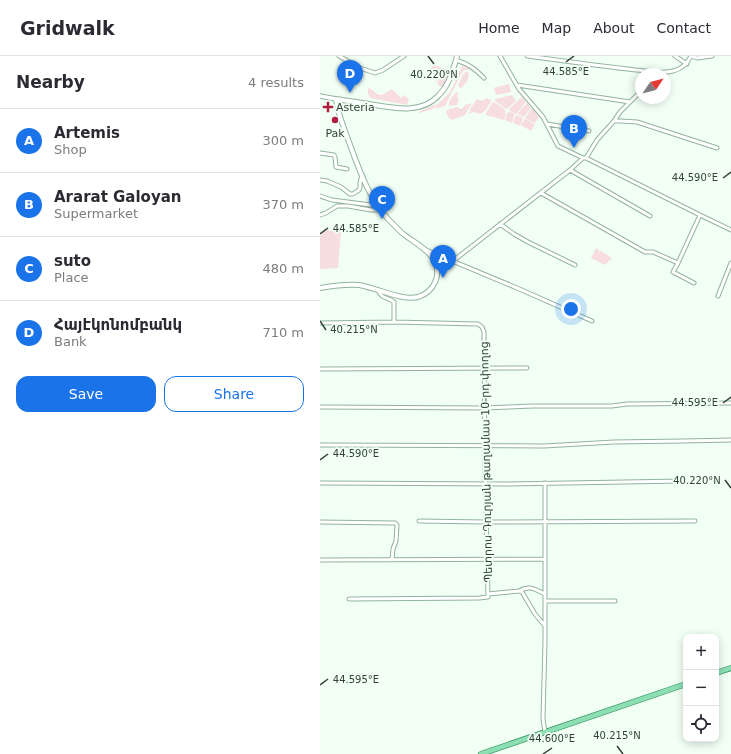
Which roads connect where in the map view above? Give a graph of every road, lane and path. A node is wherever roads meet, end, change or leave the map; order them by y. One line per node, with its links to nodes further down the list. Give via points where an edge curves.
1 (339, 56): 2 (street, via 375,73)
2 (404, 56)
3 (500, 56): 13 (street)
4 (527, 56): 10 (street)
5 (675, 56): 9 (street)
6 (691, 56): 7 (street); 9 (street)
7 (712, 56)
8 (457, 58): 12 (street, via 474,68); 16 (main road, via 444,90 424,106 410,109)
9 (686, 64): 11 (street)
10 (635, 70)
11 (671, 72)
12 (484, 78)
13 (517, 85): 17 (street); 19 (street)
14 (320, 96): 16 (street)
15 (635, 97): 17 (street)
16 (336, 99): 26 (main road, via 336,107)
17 (630, 102): 18 (street)
18 (614, 121): 21 (street, via 637,122); 23 (street)
19 (546, 124): 20 (street); 23 (street, via 558,146)
20 (589, 131)
21 (717, 148)
22 (320, 153): 24 (street, via 334,155 336,167)
23 (585, 158): 25 (street); 33 (street)
24 (347, 169)
25 (570, 170): 28 (street); 34 (street)
26 (362, 174): 27 (street, via 359,190 353,194); 30 (main road)
27 (320, 180)
28 (541, 193): 35 (street); 39 (street, via 645,252 653,252)
29 (320, 196): 30 (street, via 332,200)
30 (376, 205): 31 (main road)
31 (380, 210): 32 (street, via 337,206); 37 (main road, via 402,233)
32 (320, 215)
33 (700, 215): 36 (street); 39 (street)
34 (650, 216)
35 (500, 224): 38 (street); 41 (street, via 528,242)
36 (731, 230)
37 (425, 249): 38 (street); 44 (main road, via 434,261 437,271 435,283 428,291 410,298)
38 (453, 261): 46 (street)
39 (678, 263): 42 (street, via 673,272)
40 (731, 263): 45 (street)
41 (575, 265)
42 (694, 283)
43 (320, 288): 44 (main road, via 359,285)
44 (378, 290): 47 (street, via 382,296 394,302)
45 (718, 296)
46 (592, 321)
47 (394, 322): 48 (street); 51 (street, Պետրոս Դուրյան թաղամաս 10-րդ փողոց, via 478,324 484,332)
48 (320, 323)
49 (527, 368): 51 (street)
50 (320, 369): 51 (street)
51 (484, 369): 54 (street, Պետրոս Դուրյան թաղամաս 10-րդ փողոց)
52 (731, 403): 54 (street)
53 (320, 407): 54 (street)
54 (484, 408): 57 (street, Պետրոս Դուրյան թաղամաս 10-րդ փողոց)
55 (731, 440): 57 (street, via 544,446)
56 (320, 445): 57 (street)
57 (485, 445): 60 (street, Պետրոս Դուրյան թաղամաս 10-րդ փողոց)
58 (683, 481): 61 (street)
59 (320, 483): 60 (street)
60 (486, 483): 61 (street); 66 (street, Պետրոս Դուրյան թաղամաս 10-րդ փողոց)
61 (544, 483): 63 (street)
62 (420, 521): 66 (street)
63 (545, 521): 64 (street); 66 (street); 67 (street)
64 (695, 521)
65 (320, 522): 69 (street, via 395,523 396,541)
66 (486, 522): 70 (street, Պետրոս Դուրյան թաղամաս 10-րդ փողոց)
67 (544, 559): 70 (street); 72 (street)
68 (320, 560): 69 (street)
69 (392, 560): 70 (street)
70 (487, 560): 73 (street, Պետրոս Դուրյան թաղամաս 10-րդ փողոց)
71 (519, 591): 72 (street, via 528,587); 73 (street); 77 (street)
72 (545, 594): 75 (street)
73 (488, 595): 74 (street, via 479,598)
74 (349, 599)
75 (545, 601): 76 (street); 77 (street)
76 (615, 601)
77 (545, 626): 81 (street)
78 (731, 668): 79 (main road)
79 (719, 672)
80 (683, 685): 81 (main road)
81 (545, 732): 82 (main road)
82 (481, 754)

